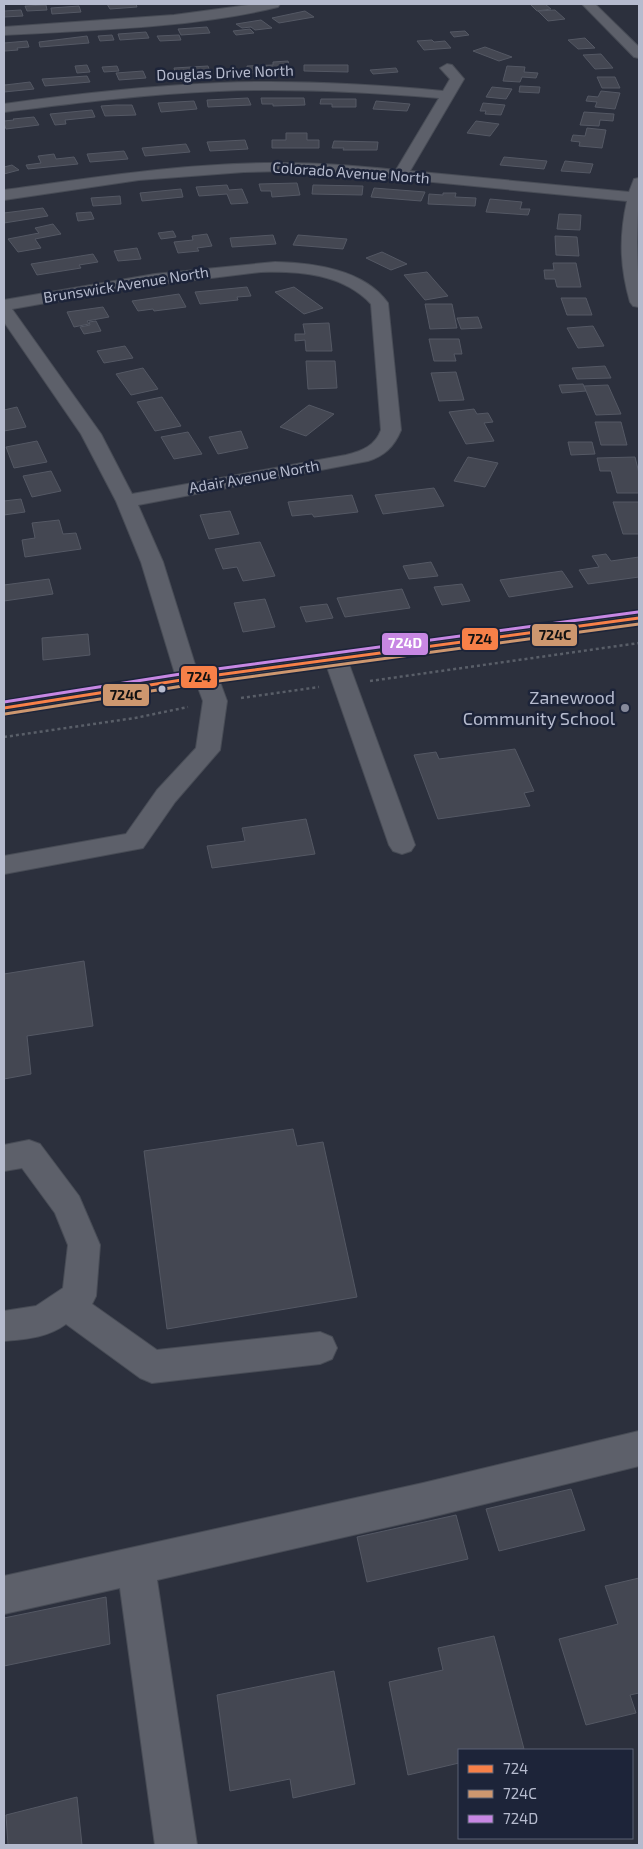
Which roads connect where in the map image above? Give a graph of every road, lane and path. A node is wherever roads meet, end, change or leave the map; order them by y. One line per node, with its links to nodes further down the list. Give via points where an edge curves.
1 (274, 4): 3 (street, via 195,16)
2 (588, 4): 4 (street)
3 (4, 31)
4 (637, 50)
5 (447, 68): 6 (street, via 457,78)
6 (447, 95): 7 (street, Douglas Drive North, via 322,86 220,87); 8 (street)
7 (4, 108)
8 (400, 175): 10 (street, Colorado Avenue North, via 329,168 244,168 139,176); 11 (street, Colorado Avenue North)
9 (639, 182): 11 (street)
10 (4, 195)
11 (637, 198): 12 (street, via 629,226 628,247)
12 (639, 302)
13 (4, 306): 15 (street, Brunswick Avenue North, via 99,287 248,268 294,268 354,283 379,303 391,430 389,439)
14 (4, 310): 16 (street, via 91,434)
15 (381, 448): 16 (street, Adair Avenue North, via 346,461)
16 (126, 501): 19 (street)
17 (639, 618): 18 (street)
18 (336, 659): 19 (street); 21 (street)
19 (197, 678): 20 (street); 22 (street, via 215,701 208,750 166,796 134,842)
20 (4, 708)
21 (402, 845)
22 (4, 865)
23 (4, 1158): 24 (street, via 29,1153 68,1206 84,1245 79,1296)
24 (66, 1305): 25 (street, via 42,1321); 26 (street, via 152,1368)
25 (4, 1326)
26 (320, 1348)
27 (639, 1448): 28 (street, via 423,1501)
28 (136, 1565): 29 (street); 30 (street)
29 (4, 1595)
30 (176, 1845)

